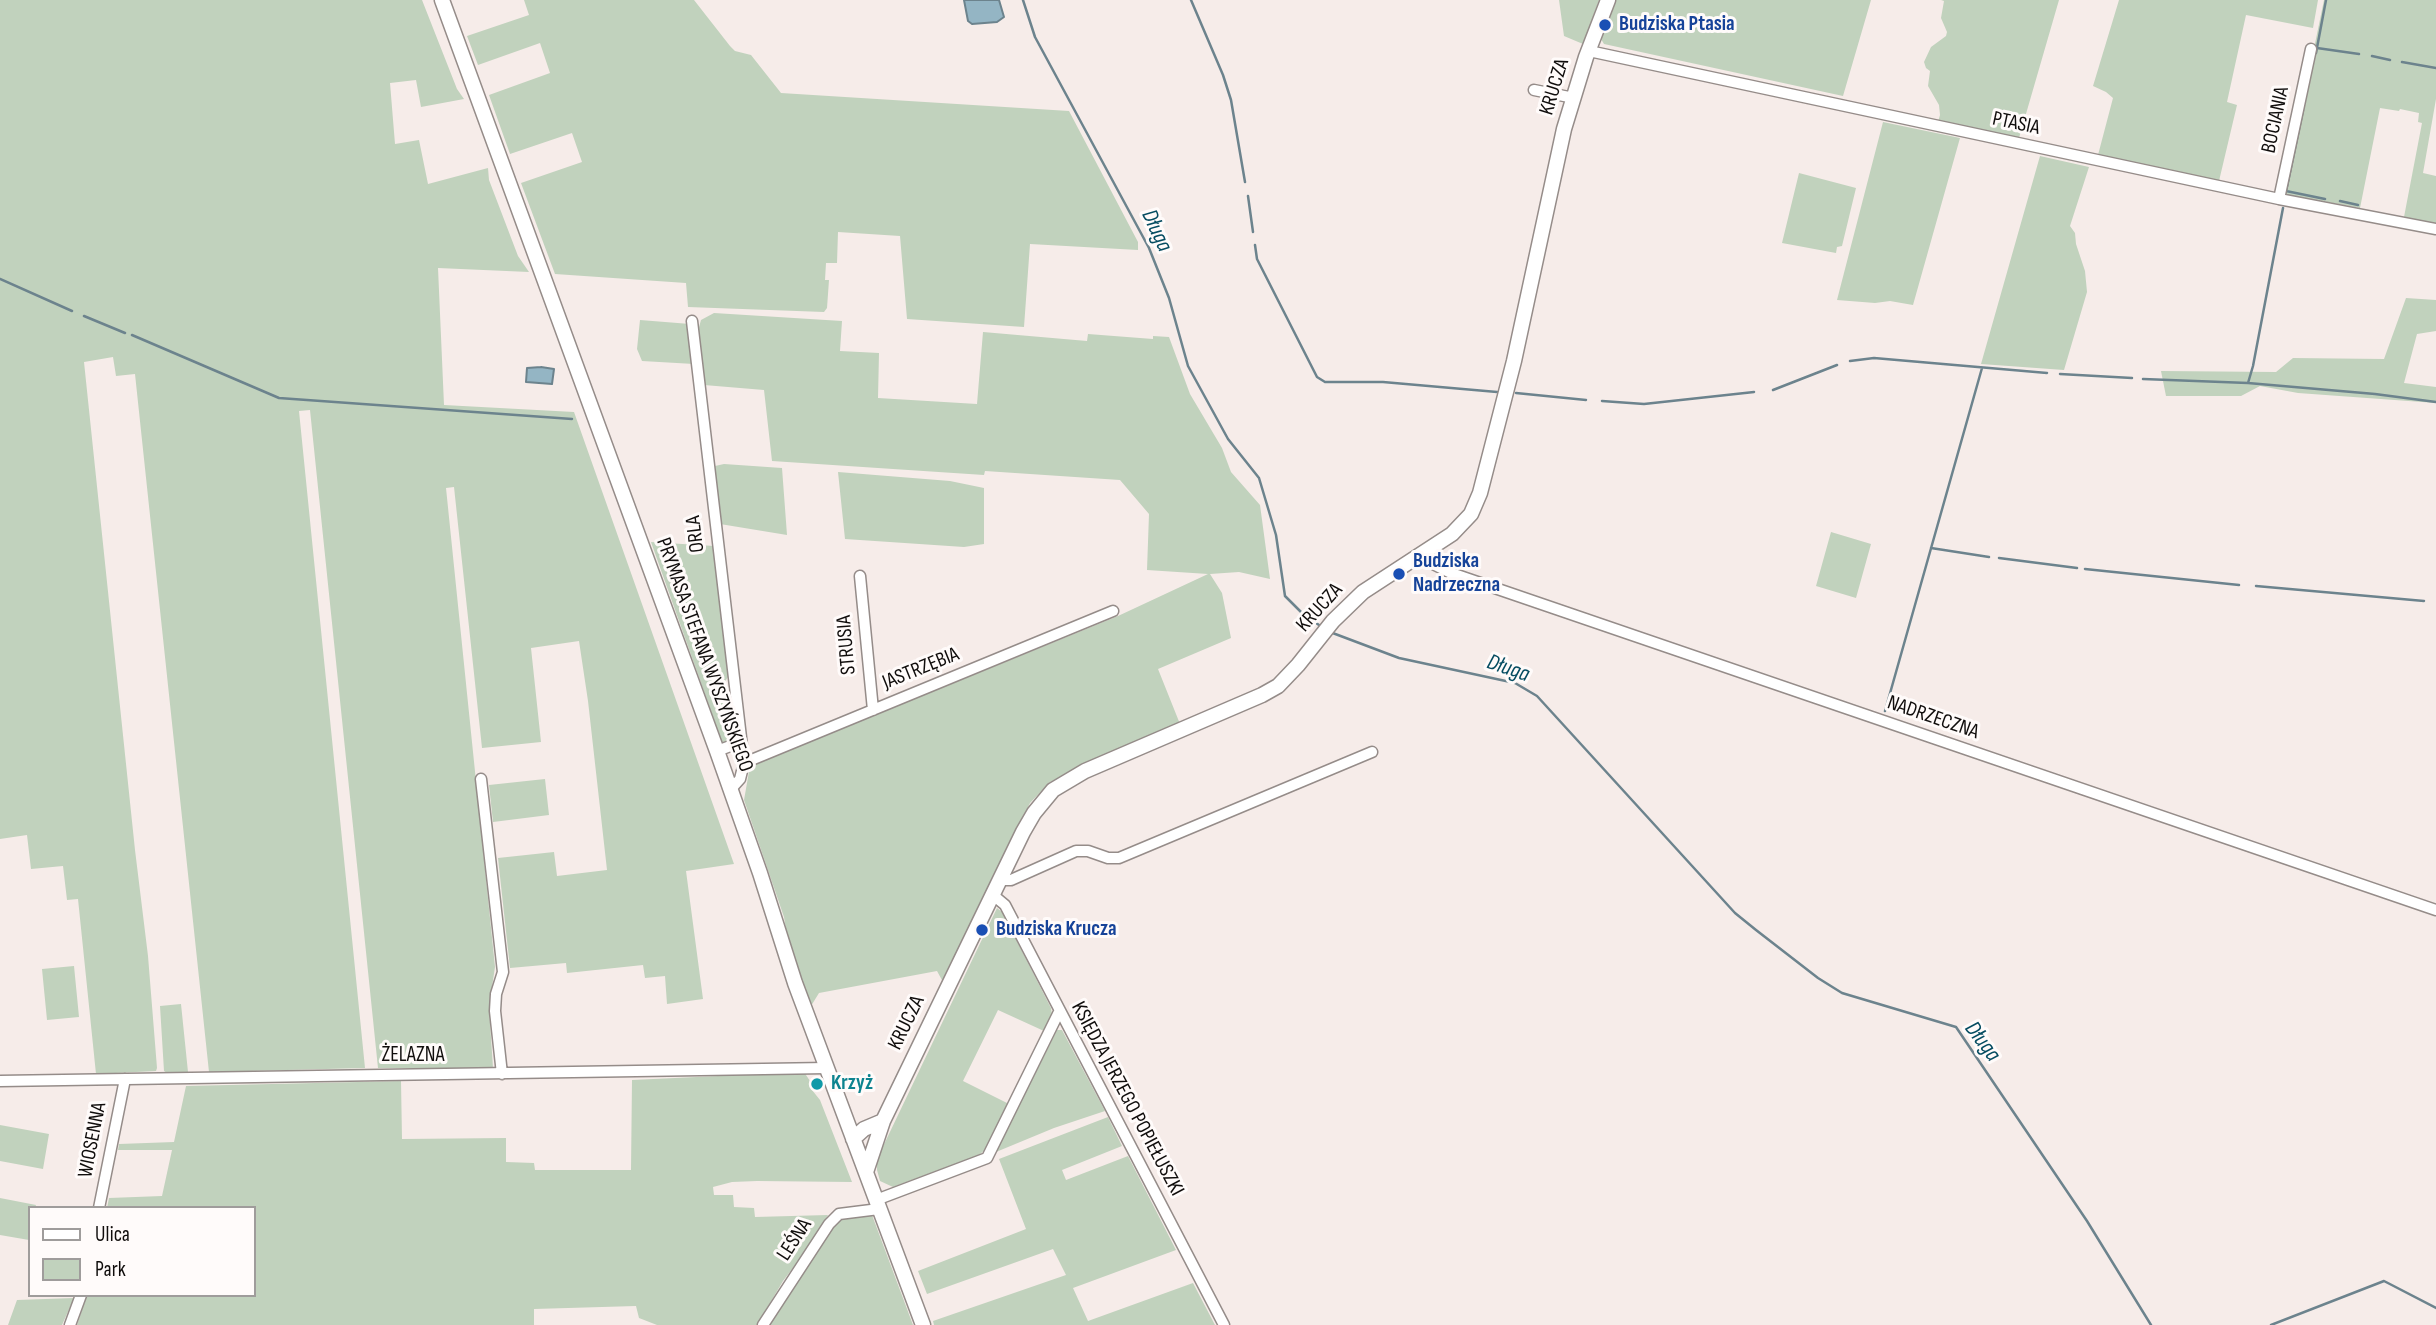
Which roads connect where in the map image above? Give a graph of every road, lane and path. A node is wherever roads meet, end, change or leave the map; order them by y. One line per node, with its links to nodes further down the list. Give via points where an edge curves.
1 (442, 0): 15 (street, PRYMASA STEFANA WYSZYŃSKIEGO)
2 (1608, 0): 4 (street, KRUCZA)
3 (2311, 49): 7 (street, BOCIANIA)
4 (1589, 51): 6 (street, KRUCZA); 7 (street, PTASIA)
5 (1534, 90): 6 (street)
6 (1574, 98): 10 (street, KRUCZA, via 1480,493 1466,521)
7 (2279, 199): 8 (street, PTASIA)
8 (2436, 229)
9 (692, 321): 14 (street, ORLA)
10 (1421, 554): 20 (street, KRUCZA, via 1363,592 1287,678 1262,695 1085,771 1053,790 1028,822); 22 (street, NADRZECZNA, via 1451,573)
11 (860, 576): 13 (street, STRUSIA)
12 (1112, 611): 13 (street, JASTRZĘBIA)
13 (873, 710): 17 (street, JASTRZĘBIA)
14 (741, 742): 15 (street); 17 (street, ORLA)
15 (717, 751): 19 (street, PRYMASA STEFANA WYSZYŃSKIEGO)
16 (1372, 752): 20 (street, via 1119,858 1076,851 1011,880)
17 (744, 763): 19 (street, via 740,779)
18 (481, 779): 25 (street, via 503,972 495,1002)
19 (730, 789): 24 (street, PRYMASA STEFANA WYSZYŃSKIEGO, via 794,984)
20 (1000, 880): 21 (street, KRUCZA)
21 (993, 895): 23 (street, KSIĘDZA JERZEGO POPIEŁUSZKI, via 1005,905); 28 (street, KRUCZA)
22 (2436, 910)
23 (1059, 1012): 31 (street, LEŚNA, via 987,1158); 37 (street, KSIĘDZA JERZEGO POPIEŁUSZKI)
24 (827, 1068): 25 (street, ŻELAZNA); 29 (street, PRYMASA STEFANA WYSZYŃSKIEGO)
25 (502, 1074): 26 (street, ŻELAZNA)
26 (125, 1079): 27 (street, ŻELAZNA); 32 (street, WIOSENNA)
27 (0, 1081)
28 (881, 1128): 29 (street, via 864,1129); 30 (street, KRUCZA)
29 (853, 1139): 30 (street, PRYMASA STEFANA WYSZYŃSKIEGO)
30 (866, 1172): 31 (street, PRYMASA STEFANA WYSZYŃSKIEGO)
31 (878, 1204): 35 (street, LEŚNA, via 839,1214 829,1224); 36 (street, PRYMASA STEFANA WYSZYŃSKIEGO)
32 (99, 1206)
33 (80, 1297): 34 (street)
34 (70, 1325)
35 (764, 1325)
36 (923, 1325)
37 (1224, 1325)

